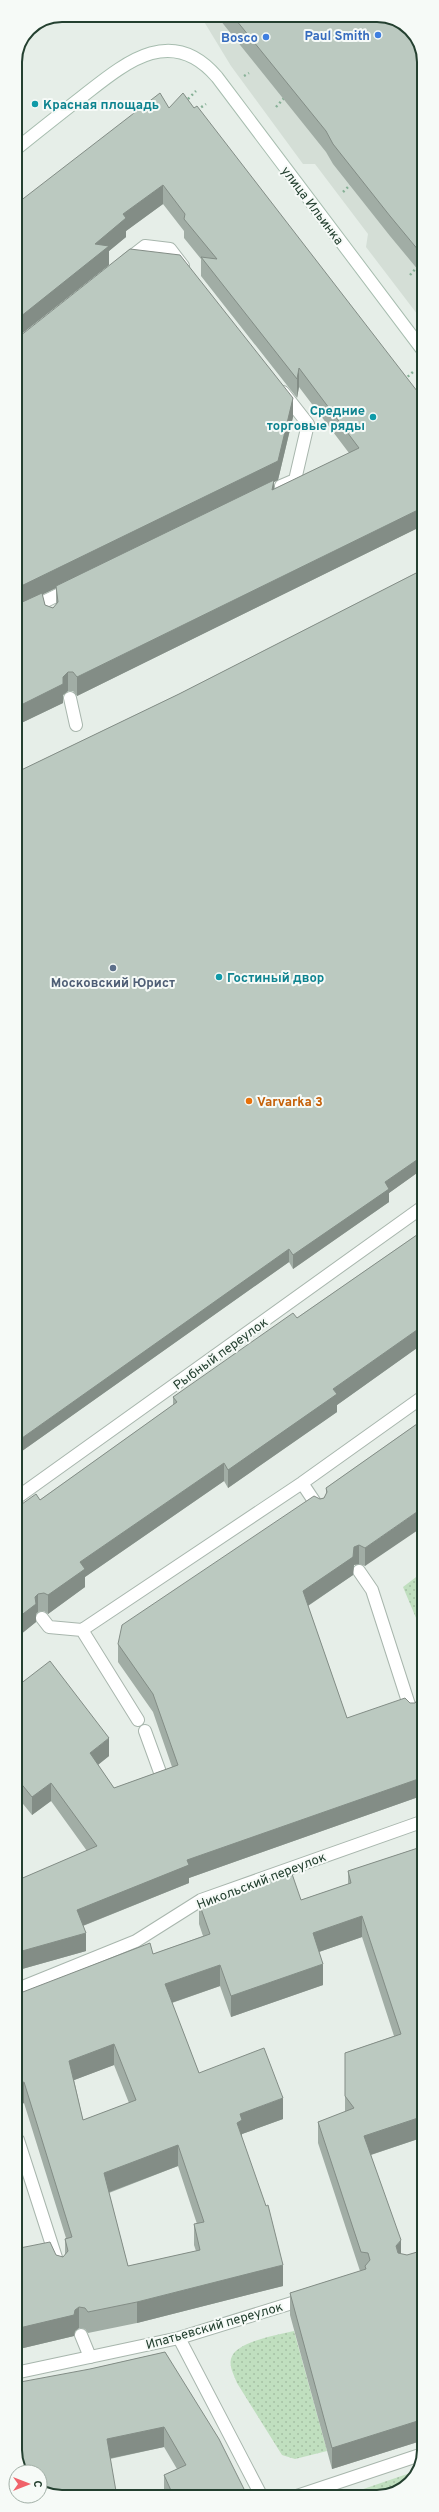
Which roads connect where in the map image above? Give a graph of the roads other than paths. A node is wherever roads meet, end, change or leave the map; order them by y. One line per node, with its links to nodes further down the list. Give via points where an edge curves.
1 (22, 144): 4 (street, улица Ильинка, via 137,57 171,50 186,53 200,60 222,83)
2 (120, 265): 3 (street, via 145,246 151,246 170,249)
3 (189, 273)
4 (417, 343)
5 (275, 383): 6 (street, via 308,424 295,480)
6 (274, 490)
7 (82, 583): 8 (street, via 48,606)
8 (22, 614)
9 (70, 698): 10 (street)
10 (76, 725)
11 (417, 1211): 14 (street, Рыбный переулок)
12 (417, 1401): 13 (street)
13 (302, 1483): 15 (street); 18 (street)
14 (22, 1494)
15 (320, 1510)
16 (359, 1570): 19 (street, via 372,1590)
17 (42, 1618): 18 (street, via 49,1627)
18 (82, 1630): 20 (street)
19 (412, 1714)
20 (138, 1720)
21 (145, 1731): 22 (street)
22 (161, 1775)
23 (417, 1823): 24 (street, Никольский переулок, via 201,1900 136,1941)
24 (22, 1987)
25 (22, 2152): 26 (street)
26 (52, 2243): 27 (street); 28 (street)
27 (37, 2247)
28 (61, 2271)
29 (318, 2295): 31 (street, Ипатьевский переулок)
30 (81, 2334): 32 (street)
31 (179, 2338): 32 (street, Ипатьевский переулок); 35 (street)
32 (90, 2357): 33 (street, Ипатьевский переулок)
33 (22, 2372)
34 (416, 2456): 36 (street)
35 (258, 2490)
36 (315, 2490)

